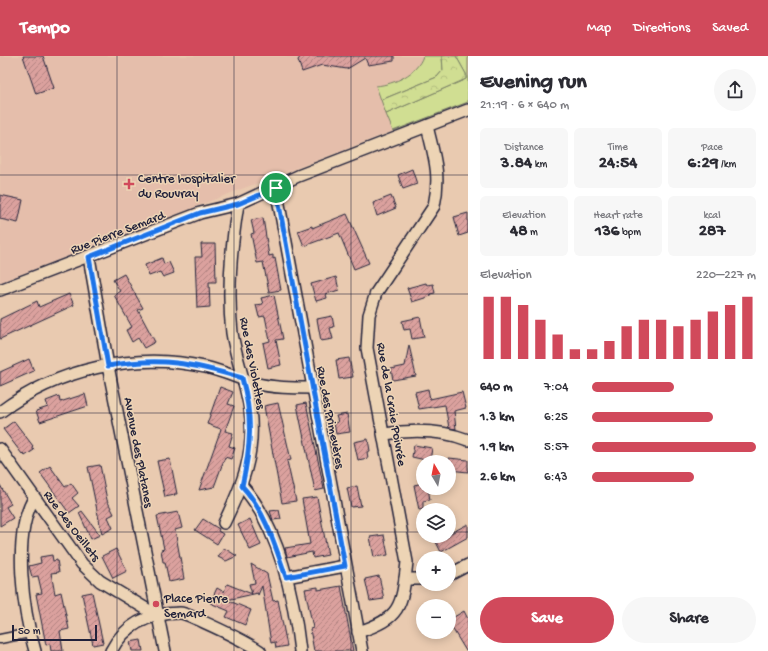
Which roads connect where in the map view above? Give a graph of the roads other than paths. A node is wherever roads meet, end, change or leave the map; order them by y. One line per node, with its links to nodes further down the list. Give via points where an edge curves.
1 (468, 110): 2 (street, Rue Pierre Semard)
2 (427, 126): 3 (street, Rue Pierre Semard, via 298,176); 11 (street, Rue de la Craie Poivrée, via 438,170 438,189 434,206 376,293 369,315 367,348)
3 (276, 188): 4 (street, Rue Pierre Semard); 9 (street, Rue des Primevères)
4 (238, 204): 5 (street, Rue Pierre Semard, via 200,213); 8 (street, Rue des Violettes, via 232,249 230,308 232,335)
5 (89, 257): 6 (street, Rue Pierre Semard); 7 (street, Avenue des Platanes)
6 (0, 290)
7 (108, 366): 8 (street, via 140,361 172,361); 10 (street, via 62,378 38,388); 23 (street, Avenue des Platanes)
8 (242, 378): 9 (street, via 278,387); 14 (street, Rue des Violettes, via 250,411 251,431 249,458)
9 (312, 388): 18 (street, Rue des Primevères)
10 (0, 412)
11 (384, 434): 12 (street, via 407,430); 21 (street, Rue de la Craie Poivrée, via 407,562)
12 (468, 440)
13 (0, 449): 15 (street, Rue des Oeillets)
14 (242, 486): 16 (street, Rue des Violettes); 20 (street, via 253,498 261,514)
15 (34, 498): 23 (street, Rue des Oeillets, via 82,564 100,581); 25 (street, via 28,507 22,573 24,604)
16 (224, 523)
17 (468, 565): 19 (street)
18 (345, 566): 20 (street); 24 (street, Rue des Primevères)
19 (456, 571)
20 (286, 577): 31 (street)
21 (405, 579): 22 (street); 24 (street, Rue de la Craie Poivrée, via 404,595 396,612 379,626)
22 (416, 579)
23 (158, 616): 28 (street, via 133,625 118,638); 29 (street, Avenue des Platanes); 30 (street, via 181,613 241,638)
24 (358, 632): 32 (street, Rue des Primevères)
25 (30, 633): 26 (street); 27 (street)
26 (0, 639)
27 (35, 651)
28 (111, 651)
29 (165, 651)
30 (260, 651)
31 (300, 651)
32 (362, 651)

